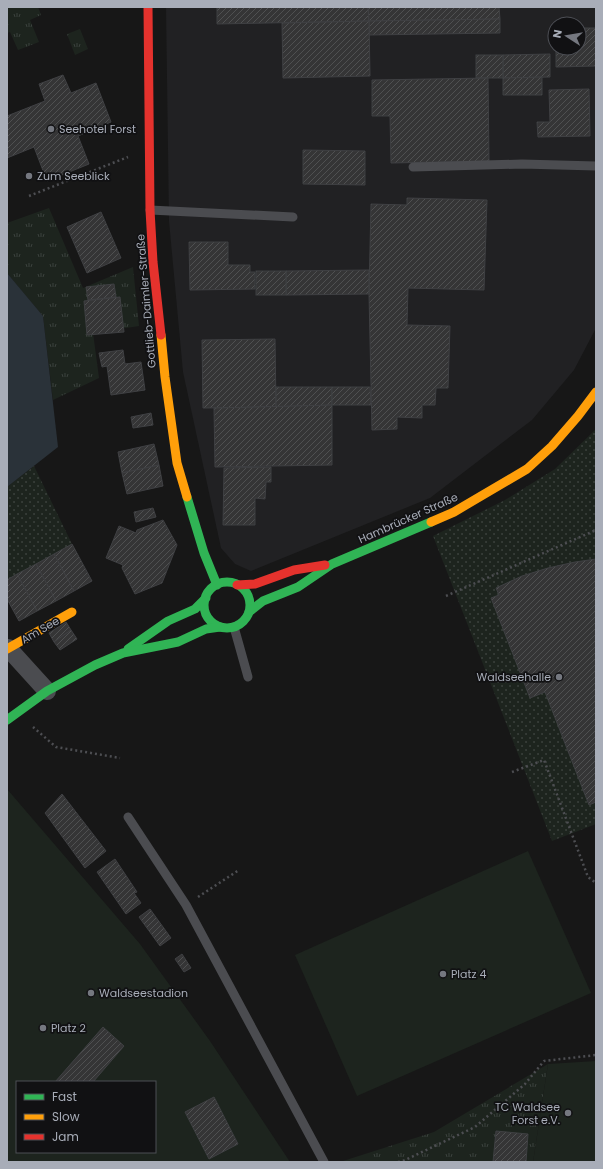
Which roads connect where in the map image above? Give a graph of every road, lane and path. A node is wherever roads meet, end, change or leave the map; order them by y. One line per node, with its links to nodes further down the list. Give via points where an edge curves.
1 (148, 7): 2 (street, Gottlieb-Daimler-Straße)
2 (149, 149): 5 (path); 6 (street, Gottlieb-Daimler-Straße)
3 (596, 166): 4 (lane, via 522,164)
4 (413, 167)
5 (29, 196)
6 (150, 210): 7 (lane); 11 (street, Gottlieb-Daimler-Straße, via 155,285 177,463 204,553)
7 (294, 217)
8 (596, 392): 10 (street, Hambrücker Straße, via 558,440 527,469 454,512)
9 (596, 530): 13 (path)
10 (332, 564): 12 (street, Hambrücker Straße, via 294,570 255,584); 16 (street, Hambrücker Straße, via 298,587 263,601)
11 (217, 585): 12 (street, Hambrücker Straße); 14 (street, via 210,590)
12 (237, 585): 16 (street, via 244,589 248,596)
13 (446, 596)
14 (206, 598): 17 (street, via 204,607 207,616); 20 (street, via 195,609 168,621)
15 (72, 612): 19 (street, Am See)
16 (249, 612): 18 (street, Hambrücker Straße, via 246,619)
17 (220, 627): 18 (street); 20 (street, via 206,629 178,642)
18 (234, 627): 21 (lane)
19 (8, 649): 22 (street, Am See)
20 (123, 653): 22 (street)
21 (248, 677)
22 (47, 691): 23 (street)
23 (18, 712): 24 (street); 25 (path, via 56,747)
24 (7, 720)
25 (120, 758)
26 (512, 772): 29 (path, via 544,760 588,876)
27 (128, 817): 30 (lane)
28 (239, 870): 30 (path)
29 (596, 883)
30 (186, 905): 32 (lane)
31 (596, 1055): 33 (path, via 544,1061 525,1084 475,1127)
32 (324, 1162)
33 (398, 1162)

